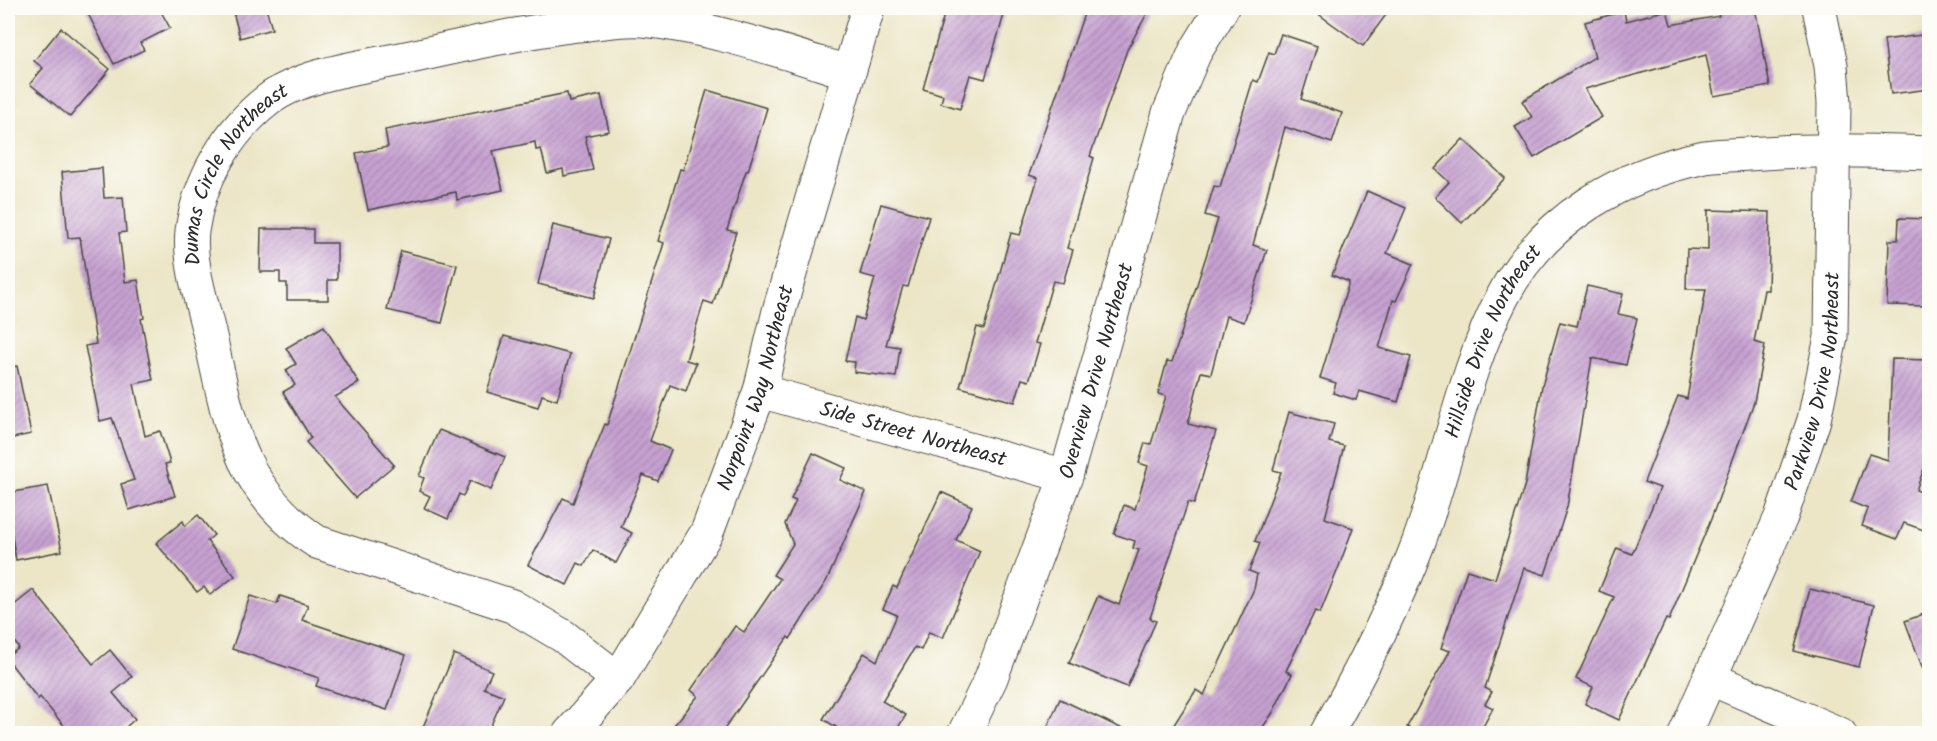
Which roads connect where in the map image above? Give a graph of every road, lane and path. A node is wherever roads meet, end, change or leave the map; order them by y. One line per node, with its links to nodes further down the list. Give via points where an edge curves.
1 (868, 8): 4 (street, Norpoint Way Northeast)
2 (1222, 8): 8 (street, Overview Drive Northeast, via 1195,52 1169,112)
3 (1820, 8): 5 (street, Parkview Drive Northeast, via 1831,66)
4 (847, 72): 7 (street, Norpoint Way Northeast); 10 (street, Dumas Circle Northeast, via 717,33 641,20 523,32 324,76 288,89 270,99 239,127 210,172 192,233 194,264 233,429 252,479 272,505 317,542 512,606 563,636)
5 (1832, 150): 6 (street, Hillside Drive Northeast); 9 (street, Parkview Drive Northeast, via 1831,337 1814,420 1781,517); 13 (street, Hillside Drive Northeast, via 1706,157 1646,174 1579,208 1533,252 1499,305 1418,543 1359,676)
6 (1929, 153)
7 (760, 391): 8 (street, Side Street Northeast); 10 (street, Norpoint Way Northeast, via 707,532)
8 (1065, 476): 12 (street, Overview Drive Northeast, via 991,678)
9 (1709, 678): 14 (street, Parkview Drive Northeast); 15 (street)
10 (618, 679): 11 (street, Norpoint Way Northeast)
11 (569, 734)
12 (964, 734)
13 (1326, 734)
14 (1685, 734)
15 (1840, 734)

